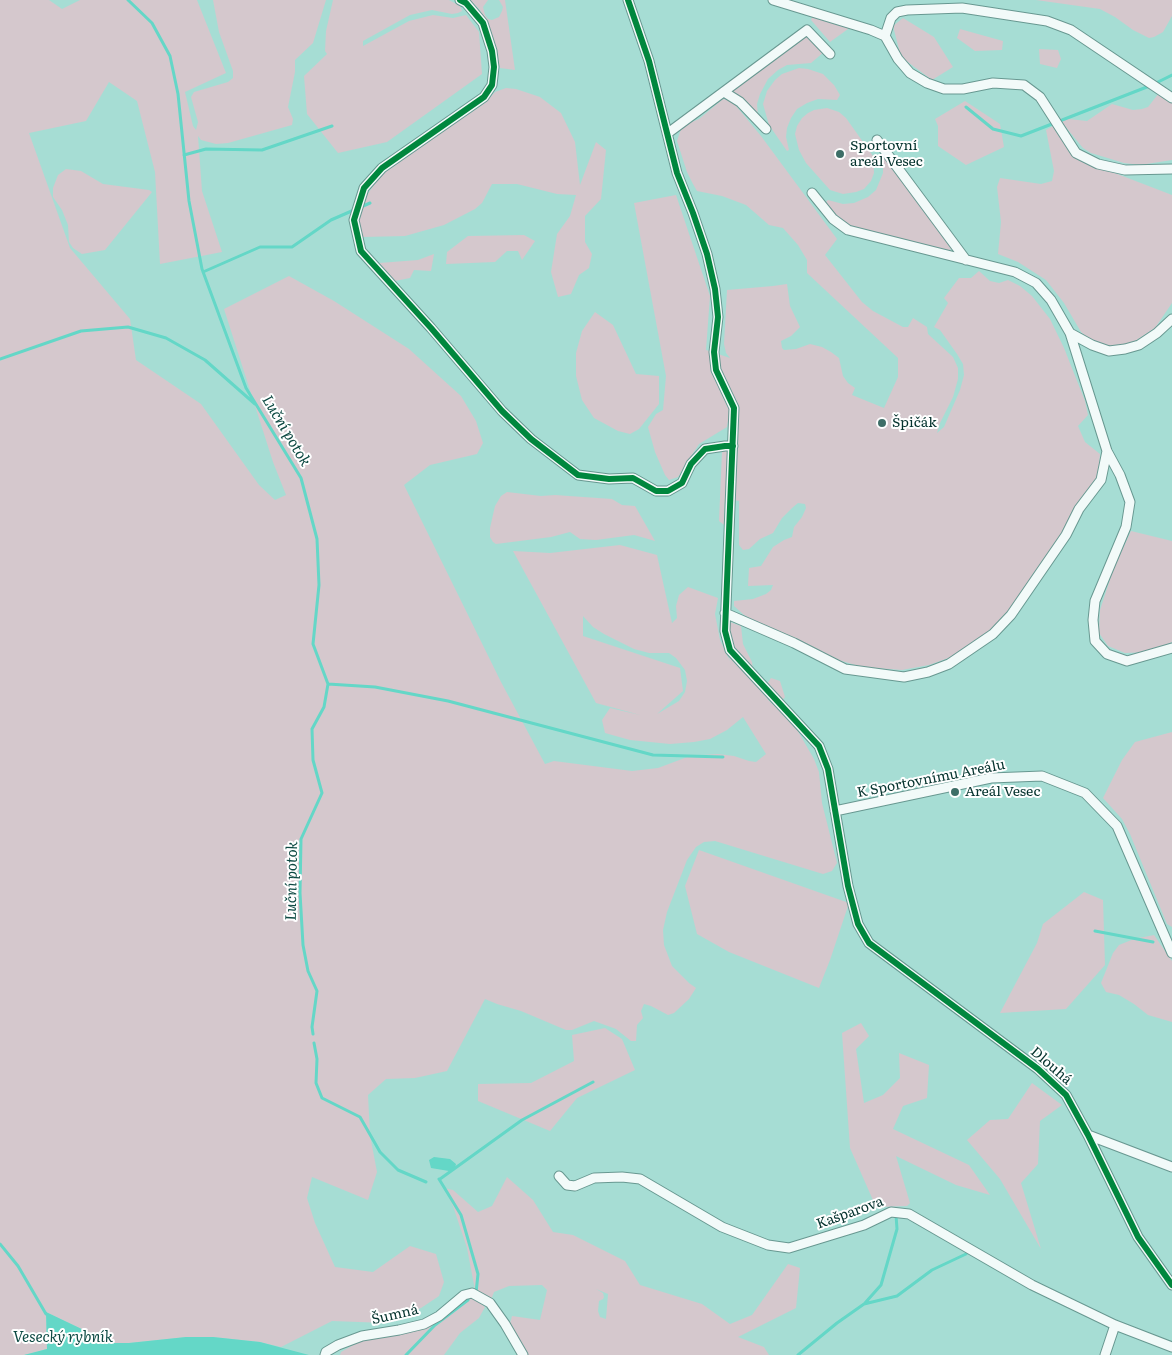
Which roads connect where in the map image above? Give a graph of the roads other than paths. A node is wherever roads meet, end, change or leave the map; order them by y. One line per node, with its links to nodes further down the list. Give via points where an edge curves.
1 (460, 0): 16 (street, via 482,23 492,51 492,85 484,97 382,168 364,188 354,220 361,251 502,411 531,439 578,475 633,478 656,491 668,491 682,483 705,449)
2 (628, 0): 9 (street, via 649,61)
3 (773, 0): 4 (street)
4 (885, 36): 7 (street, via 891,18 897,12 907,10 962,8 1047,21 1071,30); 11 (street, via 910,73 927,83 944,89 992,84 1024,86 1040,97 1076,153 1098,164 1125,170)
5 (830, 54): 6 (street, via 807,30)
6 (724, 92): 8 (street, via 740,102); 9 (street)
7 (1172, 98)
8 (766, 129)
9 (668, 133): 16 (street, via 677,173 707,254 715,288 718,317 714,352 716,370 734,408)
10 (877, 140): 13 (street)
11 (1172, 169)
12 (812, 193): 13 (street, via 833,219 848,230)
13 (966, 260): 15 (street, via 1015,272 1036,283 1051,300)
14 (1172, 321): 15 (street, via 1140,345 1109,351)
15 (1070, 333): 17 (street)
16 (733, 446): 18 (street)
17 (1107, 451): 18 (street, via 1101,480 1010,614 994,634 949,664 904,677 845,668); 19 (street, via 1130,502 1126,526 1095,601 1094,641 1107,654 1127,661)
18 (725, 613): 20 (street, via 730,650 819,746 828,768)
19 (1172, 648)
20 (835, 811): 21 (street, K Sportovnímu Areálu, via 992,778 1042,776 1085,793 1117,826); 22 (street, Dlouhá, via 848,886 858,924 869,943 1038,1069 1066,1095)
21 (1172, 953)
22 (1088, 1135): 23 (street); 25 (street, Dlouhá, via 1138,1237)
23 (1172, 1167)
24 (559, 1176): 26 (street, Kašparova, via 567,1186 594,1178 640,1179 722,1227 768,1245 789,1248 891,1212 909,1214 1032,1285)
25 (1172, 1285)
26 (1115, 1325): 27 (street, Kašparova); 30 (street)
27 (1172, 1347)
28 (325, 1353): 29 (street, Šumná, via 362,1336 424,1324 464,1295 472,1293 490,1303)
29 (523, 1355)
30 (1105, 1355)

